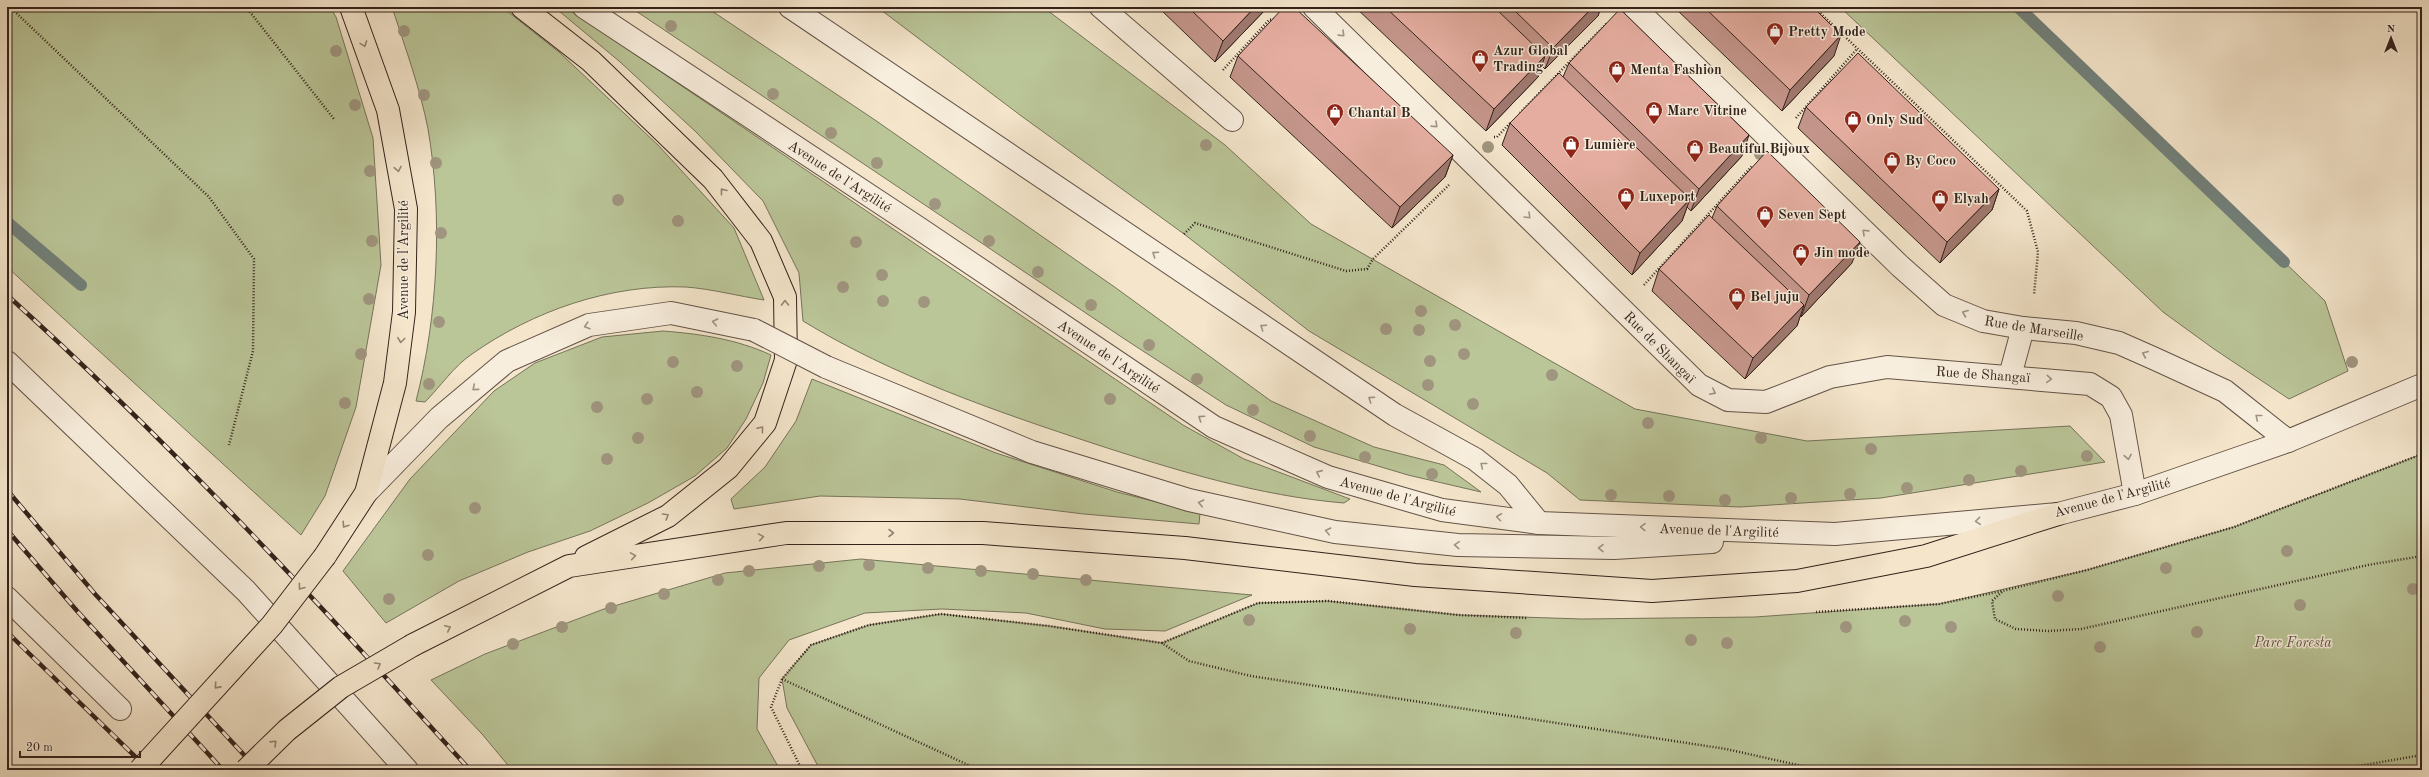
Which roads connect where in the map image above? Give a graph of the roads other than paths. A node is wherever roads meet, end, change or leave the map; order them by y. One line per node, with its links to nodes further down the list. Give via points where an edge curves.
1 (351, 7): 14 (main road, Avenue de l'Argilité, one-way to 14, via 388,110 406,209 404,312 395,383)
2 (522, 7): 19 (main road, one-way to 2, via 668,516 728,468 765,423 786,360 785,297 762,241 713,179 591,61)
3 (584, 7): 17 (street, Avenue de l'Argilité, one-way to 3, via 1442,510 1328,477 1214,427 914,224)
4 (790, 7): 17 (street, one-way to 4, via 1508,485 1475,459 1395,415)
5 (1101, 7): 8 (street)
6 (1314, 7): 11 (street, Rue de Shangaï, one-way to 11, via 1699,385 1728,400 1766,402 1830,377 1887,367)
7 (1634, 7): 9 (street, Rue de Marseille, one-way to 7, via 1983,321 1944,305 1900,266)
8 (1232, 120)
9 (2023, 328): 11 (street); 13 (street, Rue de Marseille, one-way to 9, via 2225,391 2126,346 2076,333)
10 (7, 362): 24 (street, via 246,591)
11 (2010, 376): 15 (street, Rue de Shangaï, one-way to 15, via 2090,384 2111,397 2121,415)
12 (2422, 385): 13 (street, Avenue de l'Argilité)
13 (2288, 441): 15 (street, Avenue de l'Argilité)
14 (366, 493): 18 (street, one-way to 14, bridge, via 1614,548 1458,545 1335,532 1189,500 1032,452 826,367 754,330 672,313 589,325 507,361 439,418); 22 (main road, Avenue de l'Argilité, one-way to 22, bridge, via 324,556 272,625)
15 (2135, 494): 16 (street, Avenue de l'Argilité)
16 (2058, 514): 18 (street, Avenue de l'Argilité, one-way to 18); 19 (main road, one-way to 16, via 786,533 983,533 1185,548 1414,575 1652,591 1805,579 1926,556)
17 (1539, 523): 18 (street, Avenue de l'Argilité, one-way to 17)
18 (1836, 534)
19 (569, 566): 23 (main road, one-way to 19, bridge, via 287,730 341,687 413,645)
20 (7, 598): 21 (street)
21 (120, 709)
22 (140, 770)
23 (246, 770)
24 (407, 770)

